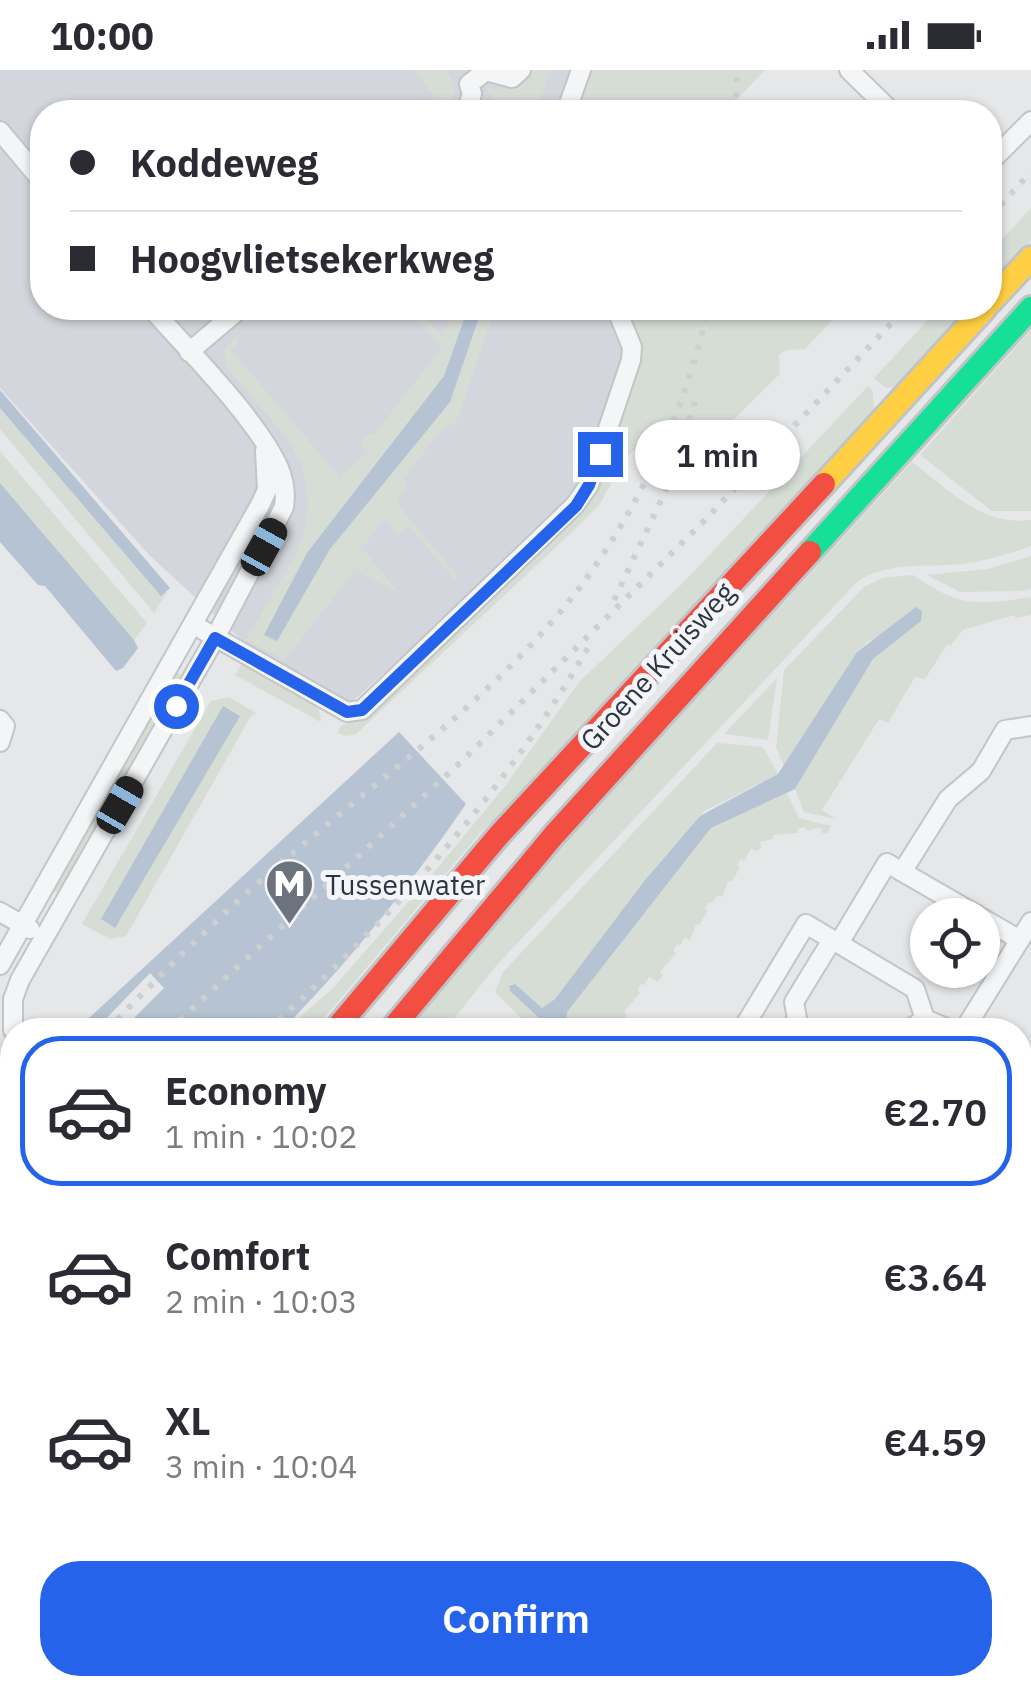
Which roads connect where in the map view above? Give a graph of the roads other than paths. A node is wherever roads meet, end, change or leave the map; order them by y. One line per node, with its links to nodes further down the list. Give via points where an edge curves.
1 (520, 70): 4 (street, via 512,78 486,71)
2 (580, 70): 6 (street)
3 (849, 70): 7 (street)
4 (464, 77): 5 (street)
5 (470, 100)
6 (570, 100)
7 (880, 100)
8 (1031, 121): 10 (street)
9 (0, 132): 11 (street)
10 (1002, 150)
11 (30, 167)
12 (1031, 258): 13 (main road, Groene Kruisweg)
13 (1002, 290)
14 (1031, 308): 40 (main road, Groene Kruisweg, via 554,835)
15 (161, 320): 19 (street)
16 (226, 320): 19 (street)
17 (621, 320): 22 (street, via 631,360 576,506 362,710 347,712)
18 (974, 320): 39 (main road, Groene Kruisweg, via 499,835)
19 (189, 352): 20 (street)
20 (265, 445): 21 (street, via 264,498); 22 (street, via 281,473 284,507)
21 (194, 625): 22 (street); 30 (street)
22 (215, 638): 32 (street)
23 (0, 720): 25 (street)
24 (1031, 726): 26 (street, via 1005,730 981,770 948,798)
25 (0, 742)
26 (902, 872): 27 (street); 34 (street, via 887,863)
27 (947, 898)
28 (0, 912): 30 (street)
29 (1031, 922): 33 (street)
30 (22, 925): 32 (street); 35 (street)
31 (1000, 928): 33 (street)
32 (44, 938): 36 (street)
33 (1020, 940): 44 (street)
34 (836, 941): 41 (street, via 806,924); 42 (street, via 794,1002); 43 (street, via 915,989)
35 (6, 942): 36 (street); 37 (street)
36 (32, 958): 38 (street, via 13,999)
37 (0, 964)
38 (13, 1018)
39 (345, 1018)
40 (402, 1018)
41 (749, 1018)
42 (798, 1018)
43 (925, 1018)
44 (971, 1018)

